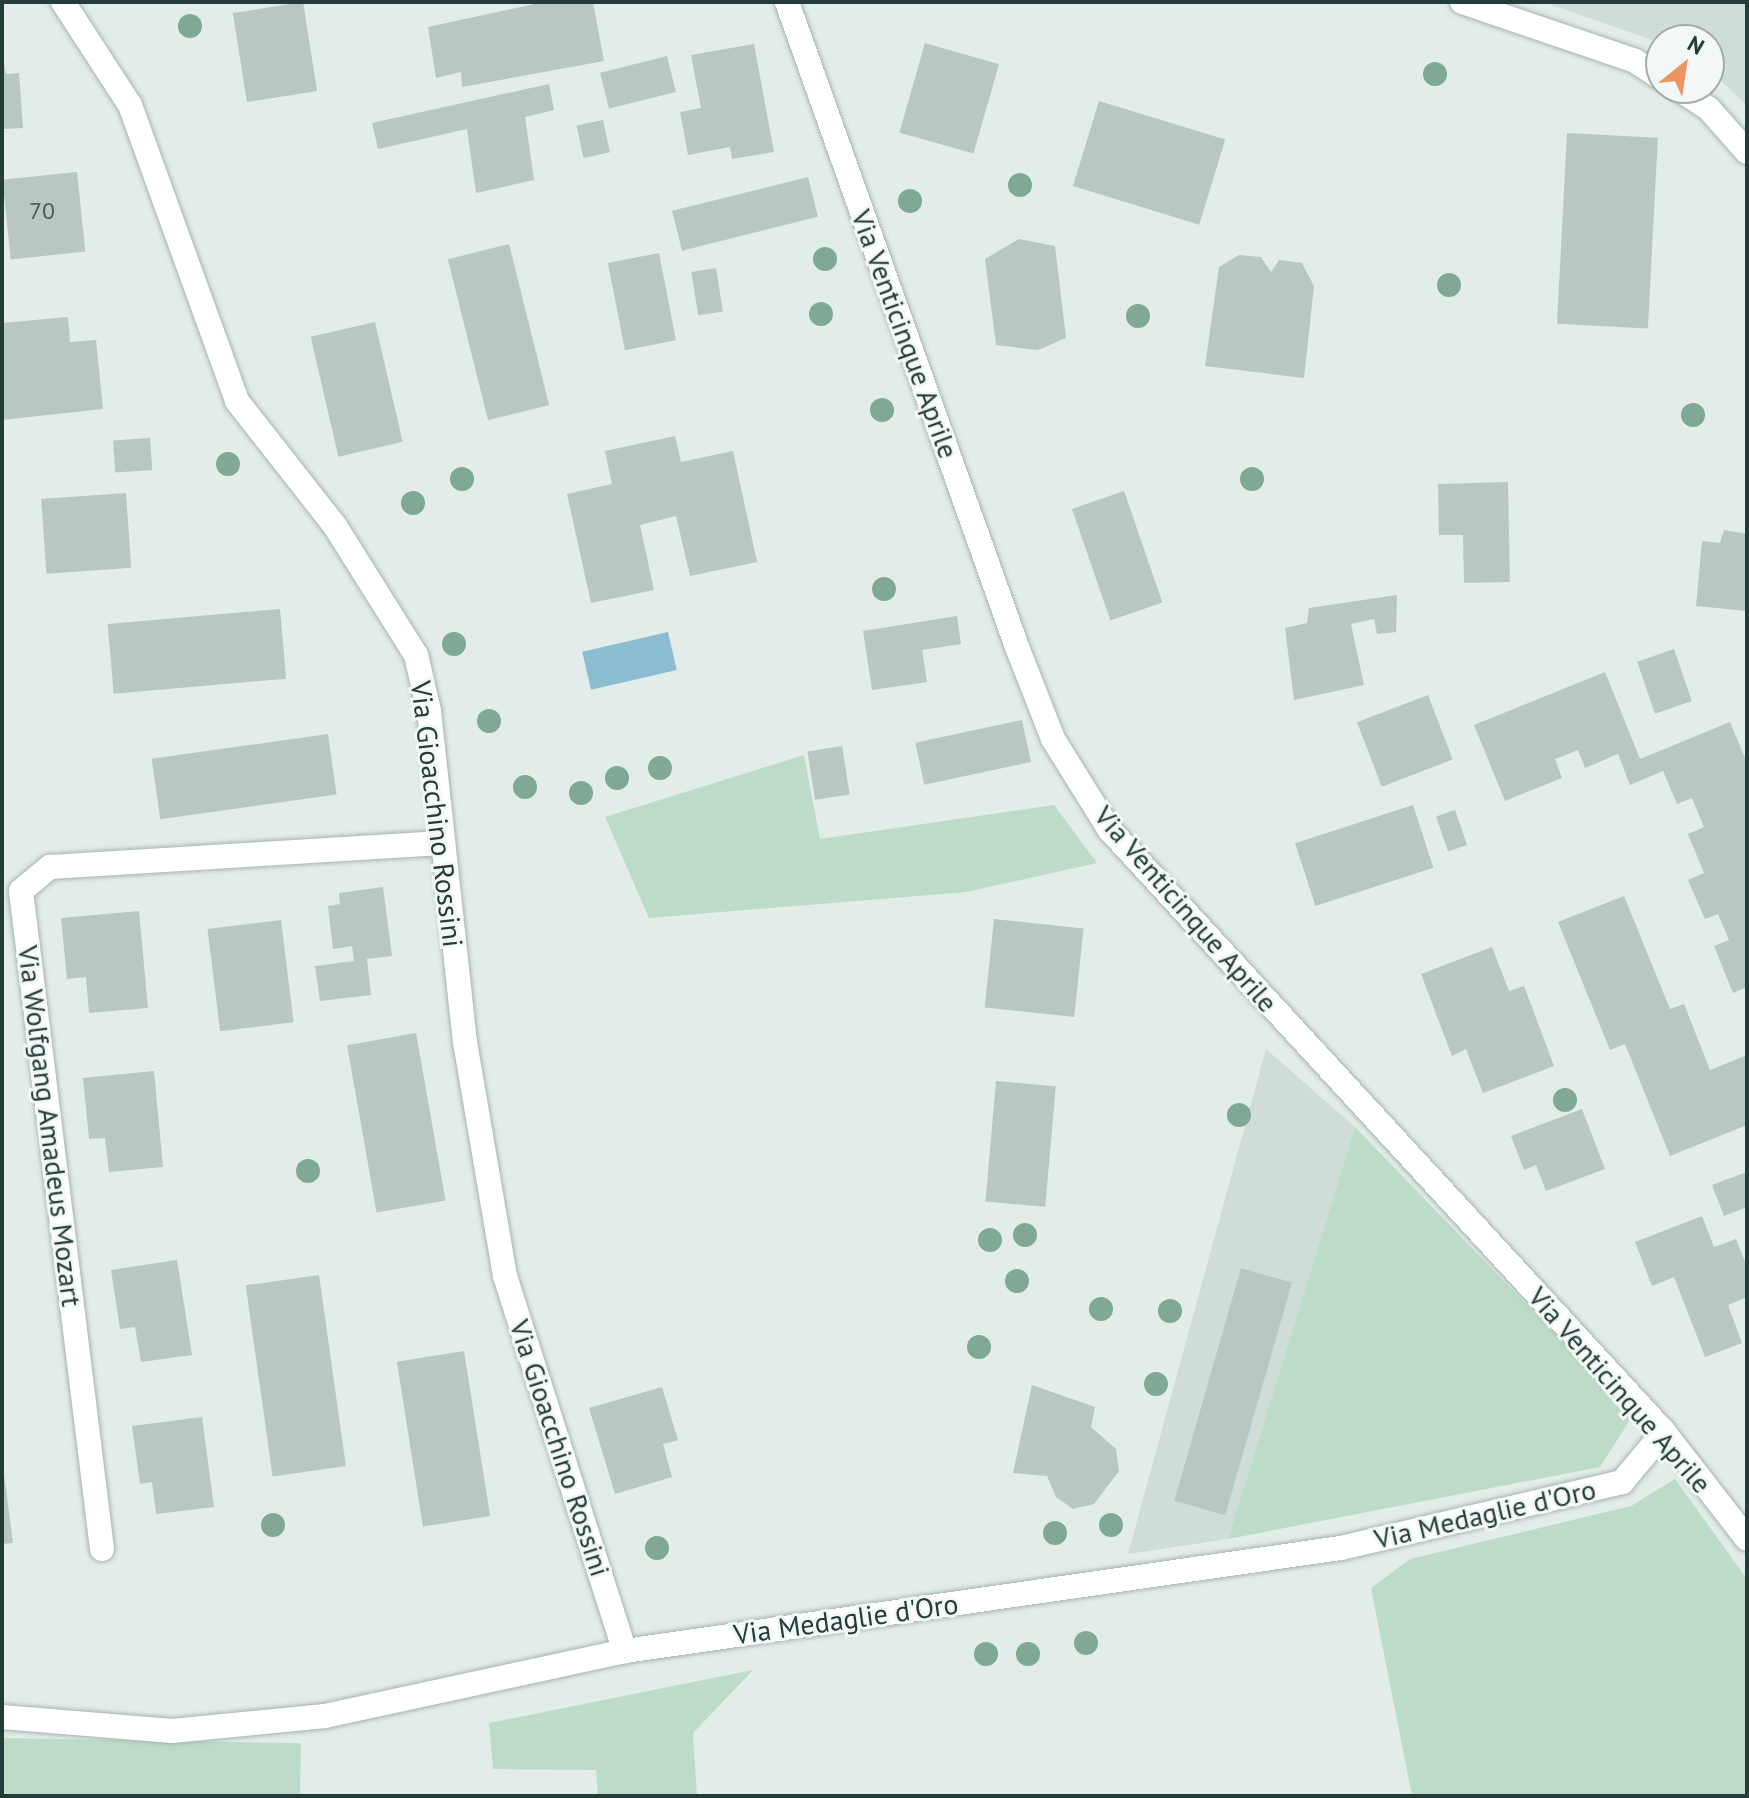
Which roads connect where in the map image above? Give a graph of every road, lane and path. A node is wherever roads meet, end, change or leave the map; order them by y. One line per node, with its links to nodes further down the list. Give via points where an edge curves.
1 (63, 2): 7 (street, Via Gioacchino Rossini, via 130,105 237,401 335,526 416,655 429,711)
2 (787, 2): 8 (street, Via Venticinque Aprile, via 1053,739 1109,829)
3 (1462, 2): 4 (street)
4 (1645, 68)
5 (1701, 104): 6 (street)
6 (1747, 152)
7 (441, 843): 11 (street, Via Wolfgang Amadeus Mozart, via 50,867 21,891); 12 (street, Via Gioacchino Rossini, via 465,1042 505,1276)
8 (1664, 1432): 9 (street, Via Venticinque Aprile); 12 (street, Via Medaglie d'Oro, via 1622,1482 1341,1548)
9 (1736, 1508): 10 (street, Via Venticinque Aprile)
10 (1747, 1539)
11 (102, 1549)
12 (625, 1651): 13 (street, Via Medaglie d'Oro, via 325,1716 172,1731)
13 (2, 1717)

